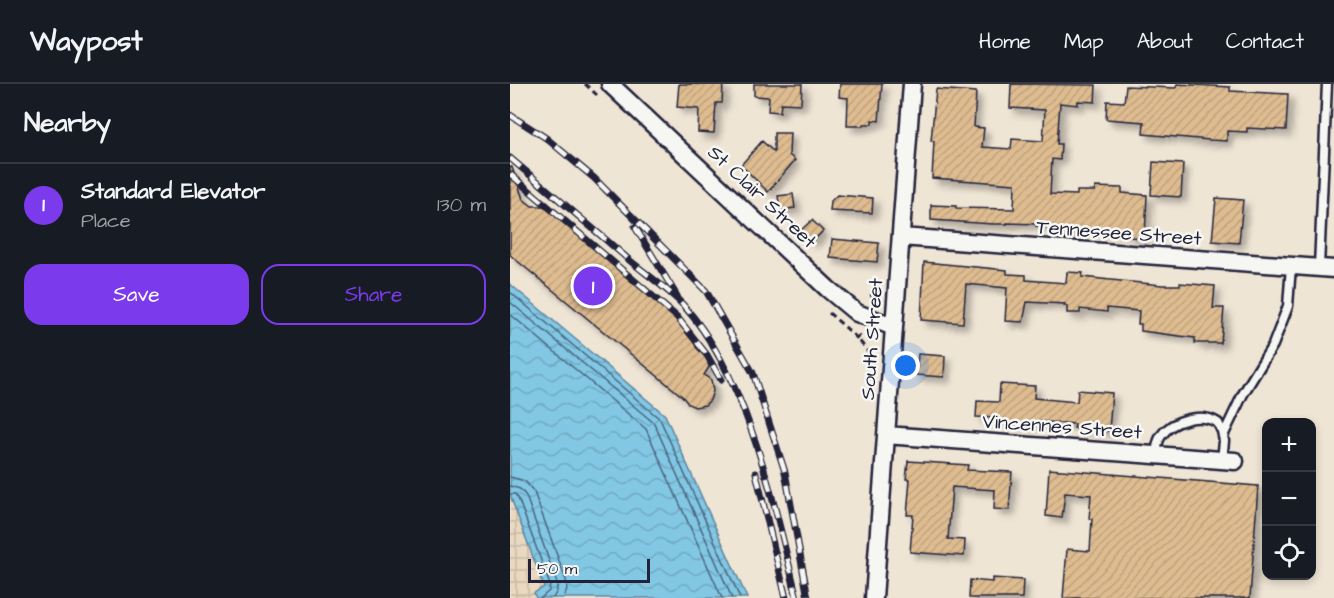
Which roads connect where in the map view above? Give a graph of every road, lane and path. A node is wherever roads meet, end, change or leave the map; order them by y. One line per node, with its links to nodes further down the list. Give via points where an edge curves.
1 (610, 84): 7 (street, St Clair Street, via 828,289 857,313)
2 (912, 84): 4 (street, South Street)
3 (1327, 84): 6 (lane)
4 (901, 237): 5 (street, Tennessee Street); 7 (street, South Street)
5 (1291, 266): 6 (street, Tennessee Street); 11 (lane, via 1288,306 1274,345 1243,394)
6 (1326, 268)
7 (894, 327): 10 (street, South Street)
8 (861, 334): 9 (path, South Street, via 856,339 869,353)
9 (874, 370)
10 (886, 435): 12 (street, Vincennes Street); 14 (street, South Street)
11 (1223, 436): 12 (lane, via 1212,419 1181,421 1162,434); 13 (lane)
12 (1156, 455): 13 (street, Vincennes Street)
13 (1229, 460)
14 (874, 598)

